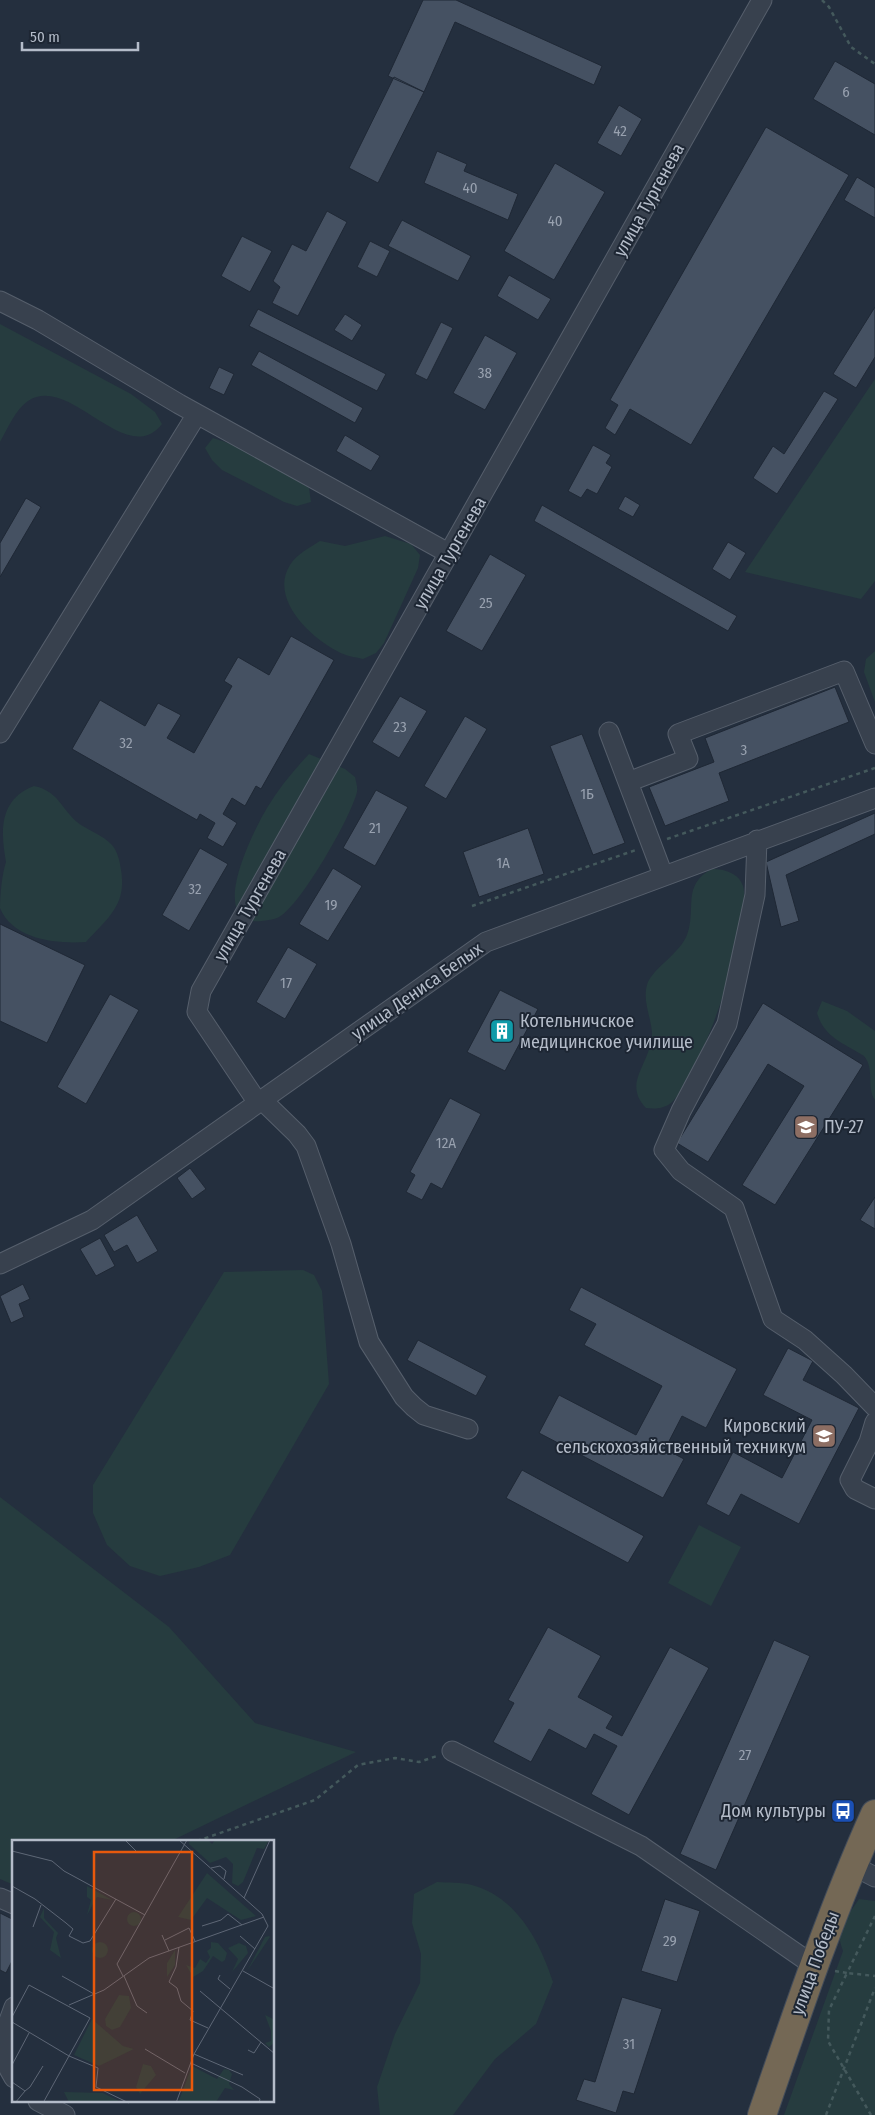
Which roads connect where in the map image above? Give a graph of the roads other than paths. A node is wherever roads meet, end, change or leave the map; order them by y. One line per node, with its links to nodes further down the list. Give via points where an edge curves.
1 (762, 0): 4 (street, улица Тургенева)
2 (0, 301): 3 (street)
3 (197, 414): 4 (street); 6 (street)
4 (450, 554): 12 (street, улица Тургенева, via 201,991 197,1012)
5 (609, 732): 8 (street)
6 (0, 734)
7 (875, 744): 8 (street, via 844,671 678,734 688,759)
8 (628, 782): 11 (street)
9 (875, 798): 10 (street, улица Дениса Белых)
10 (757, 840): 11 (street, улица Дениса Белых); 14 (street, via 755,895 727,1024 664,1150 681,1171 734,1208 772,1319 805,1340)
11 (663, 875): 12 (street, улица Дениса Белых, via 486,942)
12 (260, 1101): 13 (street, улица Дениса Белых, via 92,1220); 16 (street, улица Тургенева, via 306,1146 341,1244 369,1342 385,1369 404,1398 424,1415)
13 (3, 1260)
14 (875, 1407)
15 (875, 1422): 17 (street, via 850,1480 855,1488)
16 (468, 1430)
17 (875, 1499)
18 (452, 1751): 23 (street, via 641,1846)
19 (875, 1814): 20 (highway, улица Победы)
20 (864, 1871): 23 (highway, улица Победы)
21 (0, 1898): 22 (street)
22 (12, 1903)
23 (813, 1965): 28 (highway, улица Победы)
24 (12, 2012): 25 (street, via 3,2037)
25 (12, 2074)
26 (40, 2102): 27 (street)
27 (65, 2115)
28 (762, 2115)

